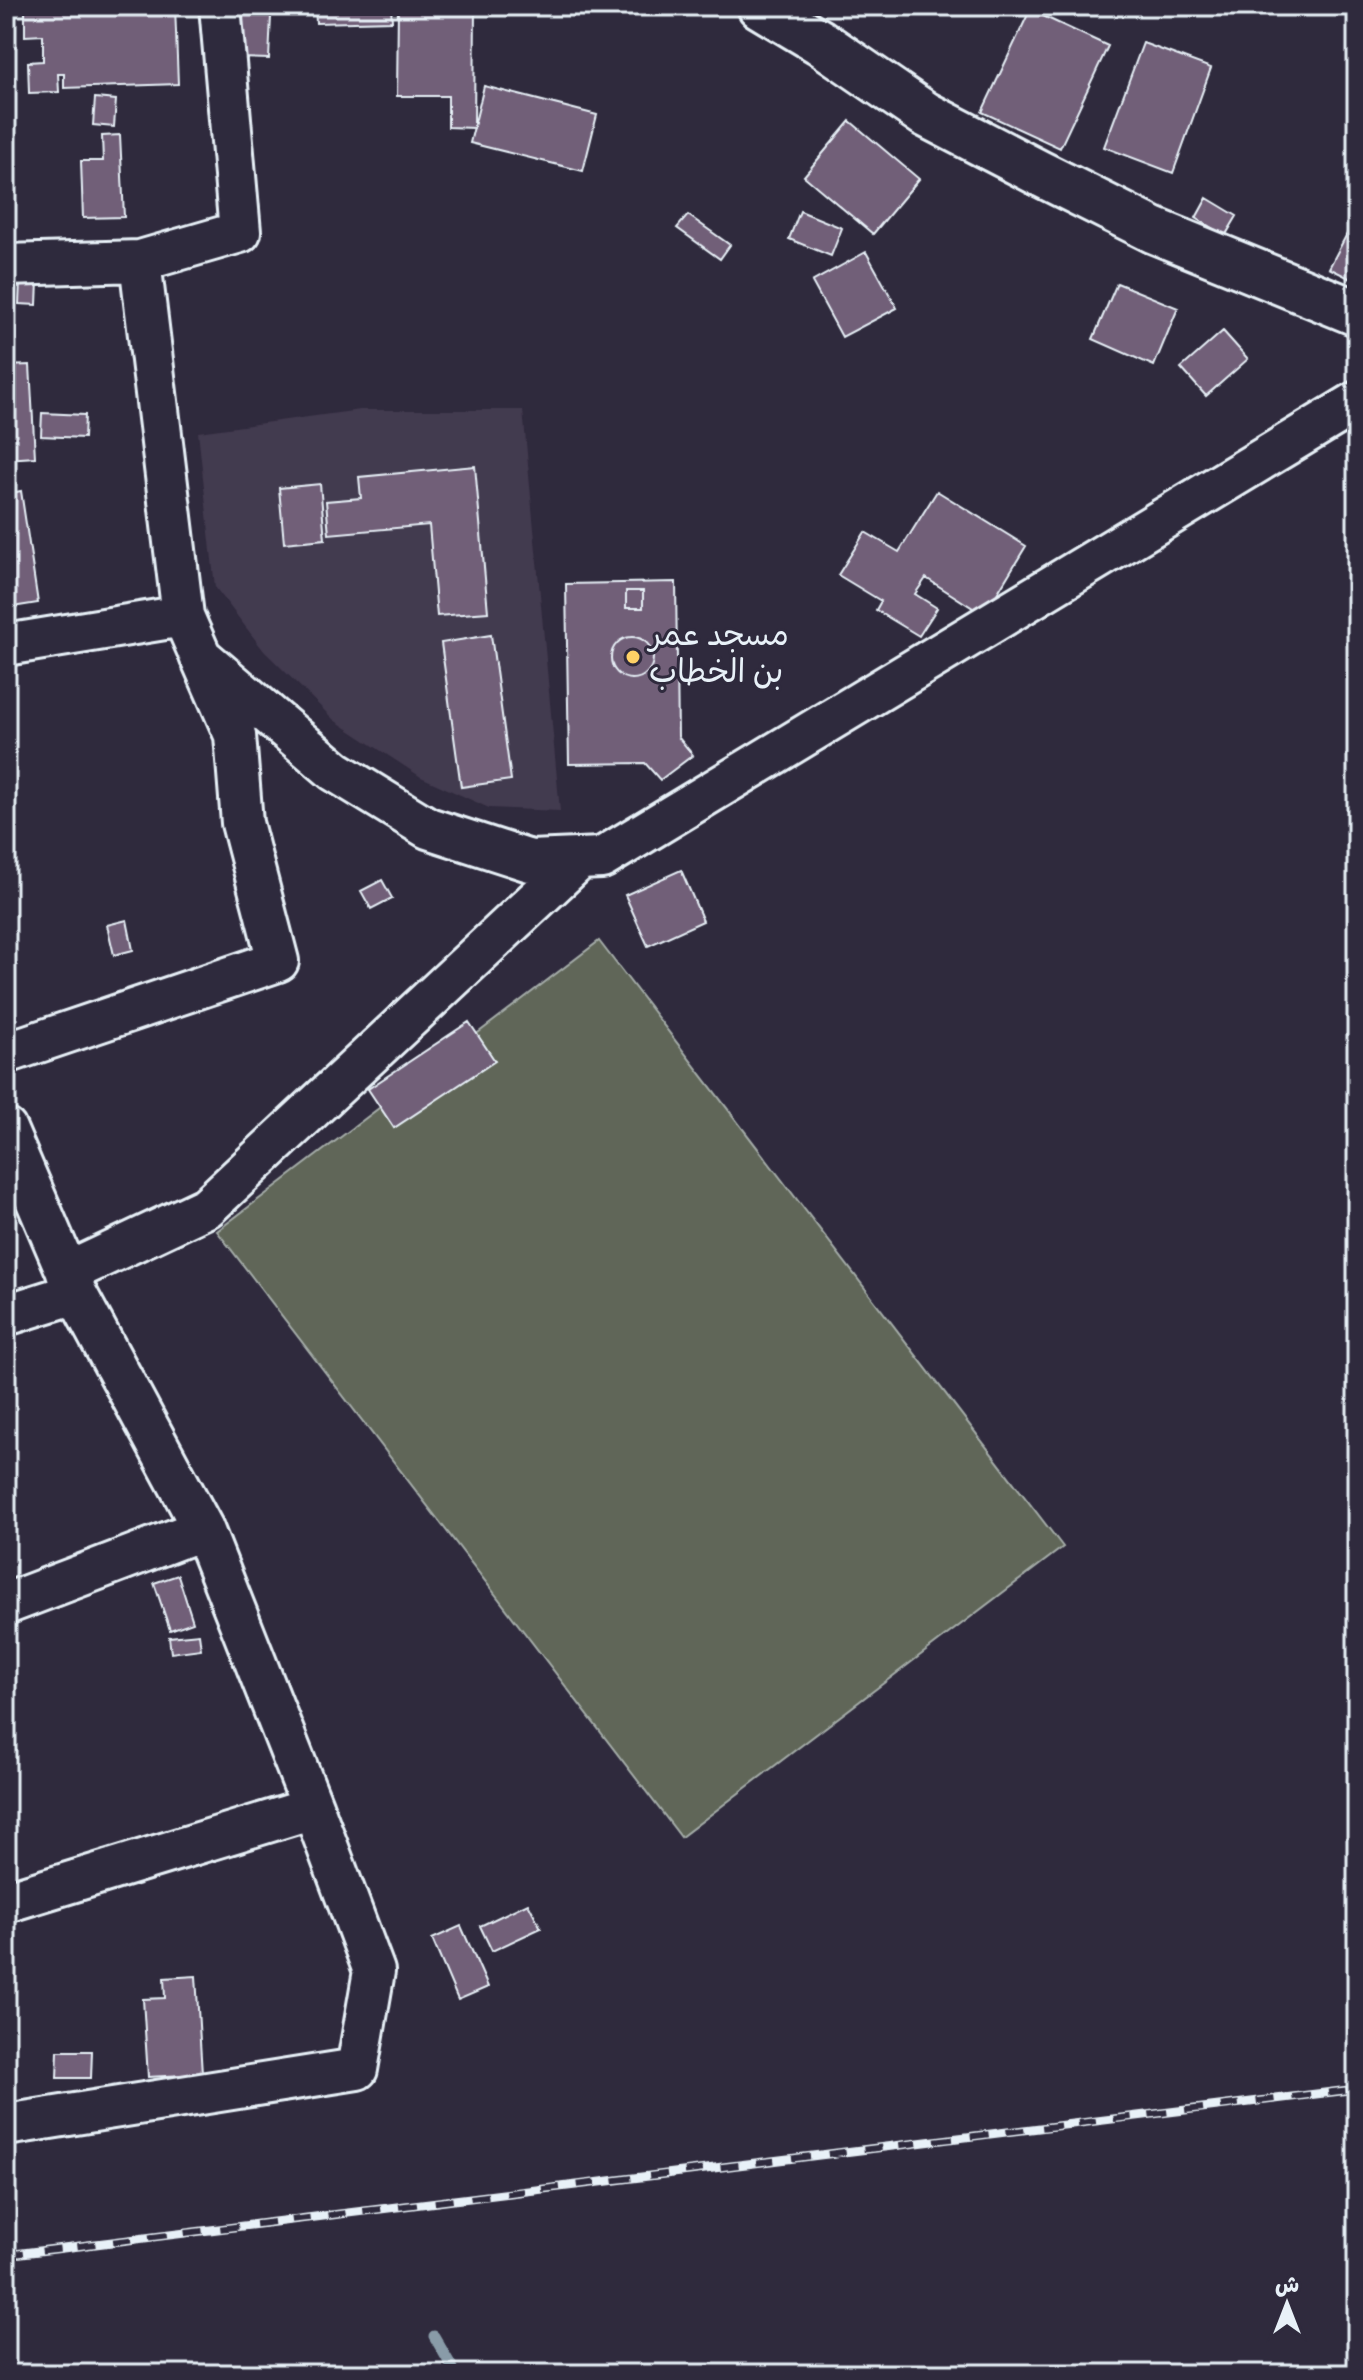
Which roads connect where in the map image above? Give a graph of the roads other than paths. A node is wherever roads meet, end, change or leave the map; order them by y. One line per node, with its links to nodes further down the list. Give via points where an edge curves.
1 (220, 6): 3 (street, via 240,232)
2 (760, 6): 5 (main road, via 925,114 1039,173 1153,230)
3 (140, 261): 4 (street); 7 (street)
4 (6, 265)
5 (1357, 313)
6 (1357, 402): 10 (street, via 602,858)
7 (183, 616): 8 (street); 9 (street)
8 (6, 645)
9 (200, 656): 10 (street, via 335,771 428,828 530,861); 11 (street, via 235,735 242,823 278,961)
10 (580, 859): 13 (street, via 207,1207)
11 (6, 1053)
12 (6, 1129): 13 (street)
13 (71, 1283): 14 (street); 15 (street)
14 (6, 1315)
15 (203, 1529): 16 (street); 17 (street)
16 (6, 1604)
17 (313, 1808): 18 (street); 19 (street, via 374,1971 357,2069)
18 (6, 1902)
19 (6, 2125)

